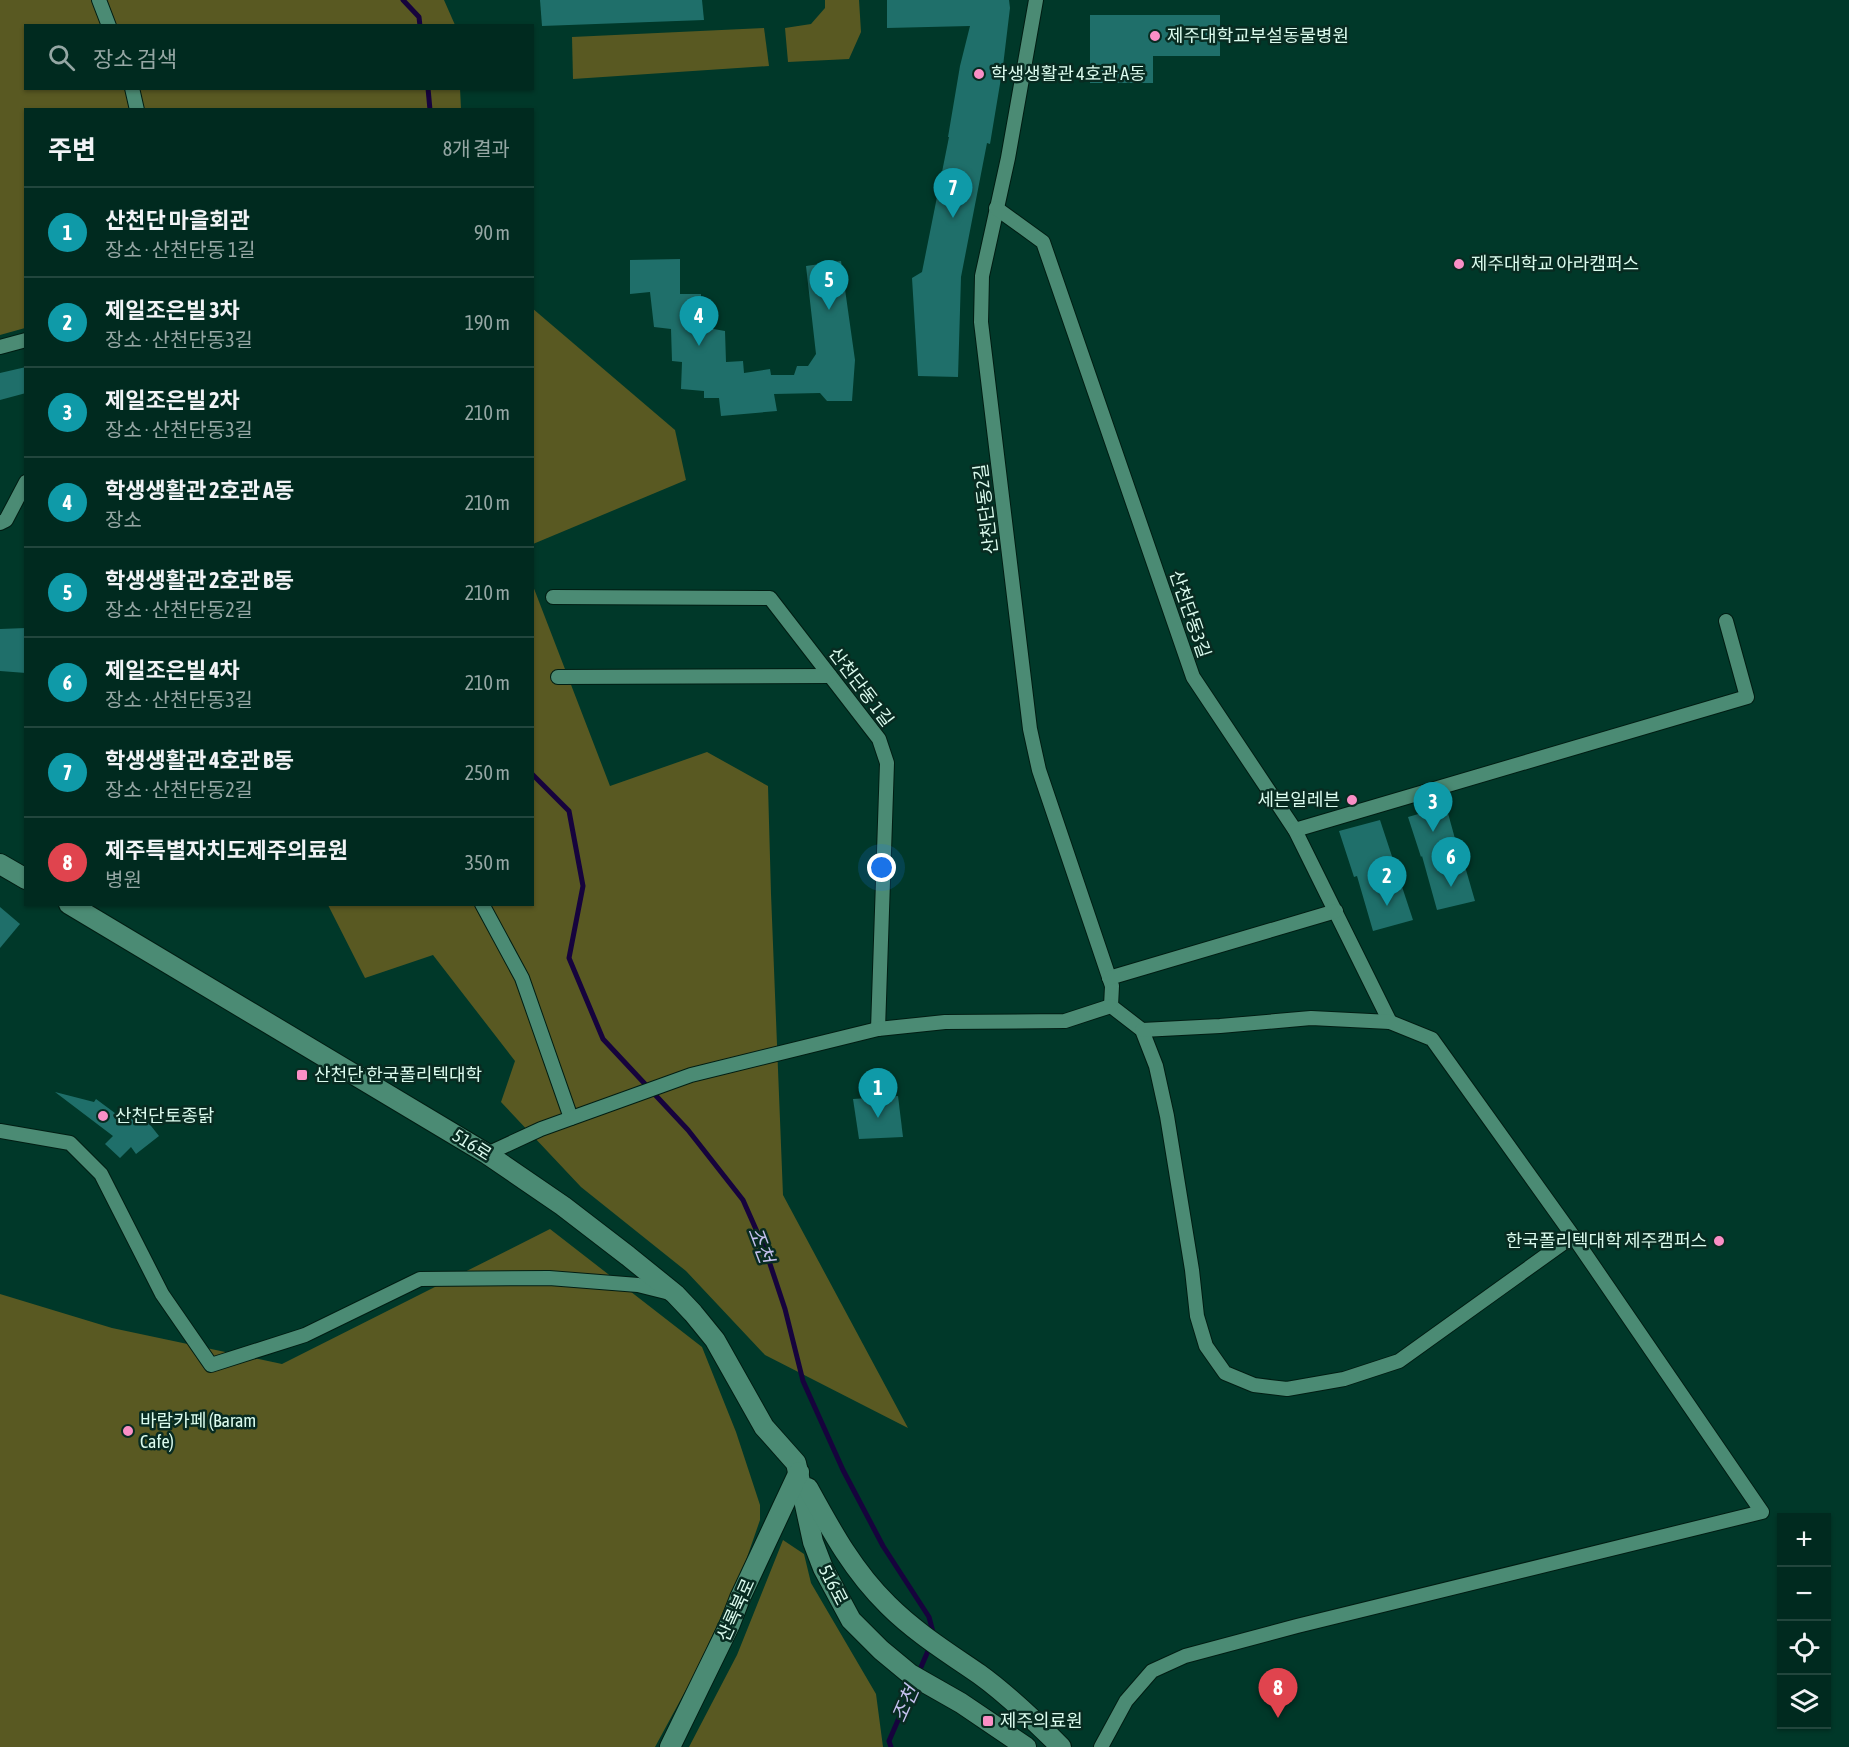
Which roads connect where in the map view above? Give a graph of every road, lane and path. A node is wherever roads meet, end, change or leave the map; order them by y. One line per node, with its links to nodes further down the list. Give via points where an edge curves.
1 (99, 0): 3 (street)
2 (1036, 0): 6 (street, 산천단동2길)
3 (108, 24)
4 (132, 90): 5 (street)
5 (137, 108)
6 (996, 208): 15 (street, 산천단동3길, via 1043,242 1193,677); 21 (street, 산천단동2길, via 982,276 981,322 1030,729 1039,770)
7 (24, 341): 8 (street)
8 (0, 347)
9 (24, 486): 10 (street, via 10,514)
10 (0, 523)
11 (553, 597): 13 (street, 산천단동 1길, via 770,598)
12 (1726, 621): 15 (street, via 1747,697)
13 (830, 676): 14 (street); 24 (street, 산천단동 1길, via 879,740 887,763)
14 (558, 677)
15 (1295, 830): 20 (street, 산천단동3길)
16 (0, 864): 17 (main road)
17 (24, 878)
18 (72, 906): 28 (main road, 516로)
19 (483, 906): 26 (street, via 522,978)
20 (1336, 911): 21 (street); 23 (street, 산천단동3길)
21 (1109, 978): 22 (street, 산천단동2길)
22 (1111, 1006): 24 (street, via 1065,1021 945,1022); 25 (street)
23 (1390, 1022): 25 (street, via 1311,1018); 29 (street, via 1432,1039)
24 (878, 1029): 26 (street, via 691,1075)
25 (1142, 1030): 29 (street, via 1156,1066 1167,1116 1197,1316 1206,1346 1225,1373 1254,1385 1287,1389 1344,1379 1399,1361)
26 (571, 1118): 28 (street)
27 (0, 1131): 30 (street, via 70,1143 101,1174 162,1294 211,1365 305,1335 420,1279 549,1278 638,1285)
28 (487, 1154): 30 (main road, 516로, via 563,1206)
29 (1573, 1236): 35 (street, via 1762,1512 1185,1656 1152,1671 1126,1701)
30 (675, 1294): 31 (main road, 516로, via 715,1340 764,1427 796,1463)
31 (799, 1472): 32 (main road, 산록북로); 33 (main road, 516로, via 813,1542 851,1620 910,1674); 34 (main road, 516로, via 858,1572 887,1604 926,1639 981,1675)
32 (670, 1747)
33 (1026, 1747)
34 (1061, 1747)
35 (1101, 1747)

